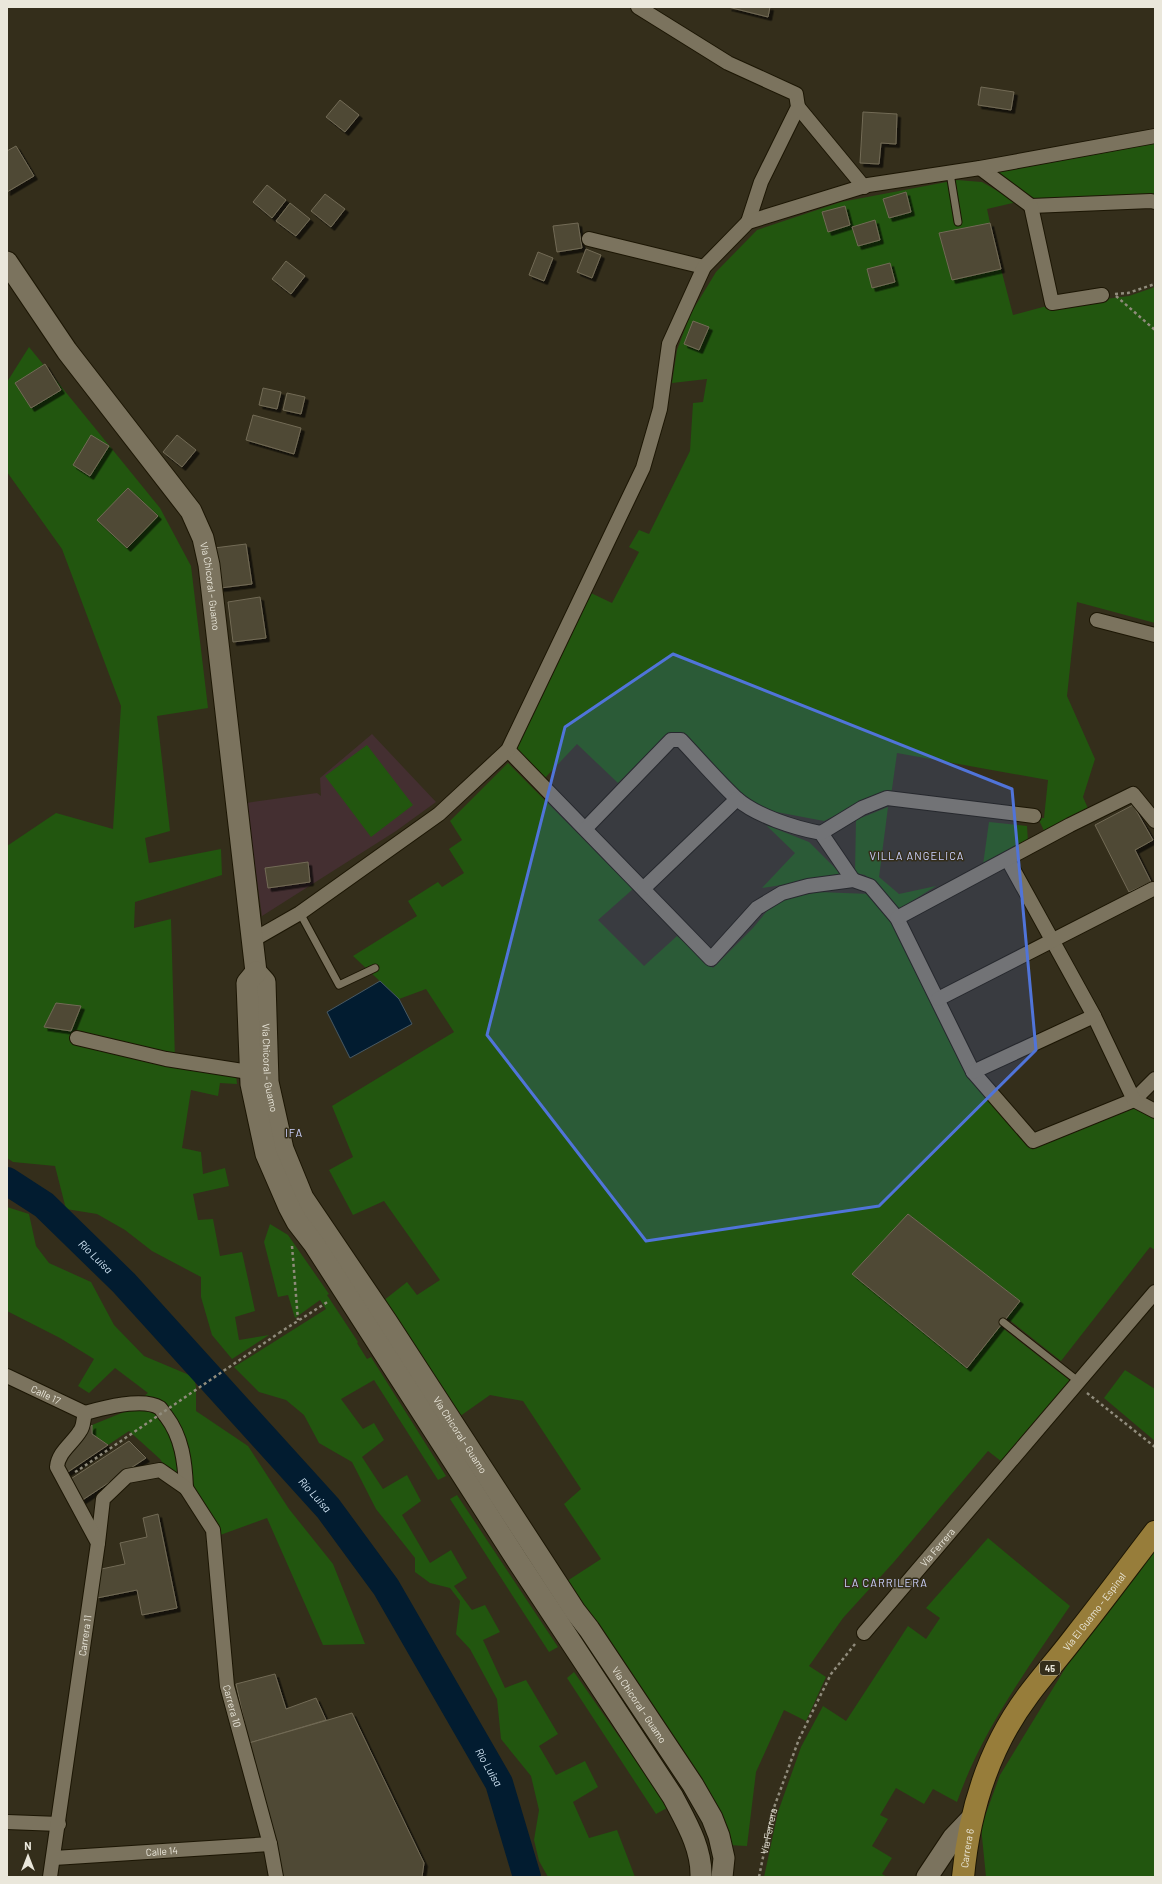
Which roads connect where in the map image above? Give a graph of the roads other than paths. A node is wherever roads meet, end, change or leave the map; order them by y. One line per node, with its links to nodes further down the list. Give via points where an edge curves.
1 (638, 7): 2 (street, via 728,63 796,94)
2 (798, 107): 6 (street); 9 (street, via 761,182)
3 (1155, 136): 4 (street)
4 (980, 168): 5 (street); 8 (street)
5 (950, 173): 6 (street); 10 (lane)
6 (864, 187): 9 (street)
7 (1155, 202): 8 (street)
8 (1031, 206): 14 (street, via 1052,303)
9 (748, 222): 13 (street)
10 (958, 222)
11 (589, 239): 13 (street)
12 (7, 262): 29 (street, Vía Chicoral - Guamo, via 67,350 191,511 203,538 209,565)
13 (704, 267): 17 (street, via 669,344 660,409 643,468)
14 (1108, 294)
15 (1097, 620): 16 (street)
16 (1155, 635)
17 (508, 750): 21 (street); 27 (street, via 439,814)
18 (737, 798): 21 (street, via 681,740 671,740); 22 (street, via 749,807 793,827); 25 (street)
19 (1034, 816): 22 (street, via 887,798 862,808)
20 (1155, 821): 23 (street, via 1133,794 1070,825)
21 (586, 828): 25 (street)
22 (821, 833): 24 (street)
23 (1008, 860): 28 (street); 30 (street)
24 (853, 880): 25 (street, via 808,886 782,893 757,908 711,958); 28 (street, via 870,886)
25 (644, 888)
26 (1153, 889): 30 (street)
27 (300, 913): 29 (street); 31 (lane, via 339,985)
28 (897, 918): 32 (street)
29 (253, 940): 36 (street, Vía Chicoral - Guamo, via 256,972 247,983)
30 (1053, 940): 32 (street); 33 (street)
31 (375, 968)
32 (938, 999): 35 (street)
33 (1094, 1016): 35 (street); 38 (street)
34 (77, 1038): 36 (street)
35 (973, 1072): 38 (street, via 1033,1141)
36 (256, 1079): 40 (street, Vía Chicoral - Guamo, via 266,1154 297,1222)
37 (1155, 1079): 38 (street)
38 (1134, 1100): 39 (street)
39 (1155, 1111)
40 (321, 1240): 43 (street, Vía Chicoral - Guamo); 43 (street, Vía Chicoral - Guamo, via 344,1292)
41 (1155, 1292): 45 (street, Vía Ferrera)
42 (1003, 1322): 45 (lane)
43 (386, 1338): 47 (street, Vía Chicoral - Guamo)
44 (7, 1376): 46 (street, Calle 17)
45 (1079, 1385): 52 (street, Vía Ferrera)
46 (85, 1413): 48 (street, via 112,1405 144,1404 160,1408 174,1427 184,1460); 50 (street, via 83,1426 58,1460 57,1467)
47 (470, 1466): 51 (street, Vía Chicoral - Guamo); 53 (street, Vía Chicoral - Guamo, via 517,1560)
48 (186, 1488): 50 (street, Carrera 11, via 160,1470 127,1476 103,1499); 57 (street, Carrera 10, via 213,1530 228,1686)
49 (1155, 1532): 54 (main road, Vía El Guamo - Espinal / 45, via 1028,1695 1013,1718 997,1747)
50 (98, 1543): 56 (street, Carrera 11)
51 (589, 1629): 53 (street); 62 (street, Vía Chicoral - Guamo, via 693,1785 712,1818 724,1858)
52 (864, 1633)
53 (571, 1640): 61 (street, Vía Chicoral - Guamo, via 673,1797 696,1844 702,1863)
54 (972, 1819): 63 (street, via 953,1838); 64 (main road, Carrera 6 / 45)
55 (7, 1822): 56 (street)
56 (59, 1824): 58 (street, Carrera 11)
57 (270, 1844): 58 (street, Calle 14); 60 (street, Carrera 10)
58 (54, 1858): 59 (street, Carrera 11)
59 (50, 1877)
60 (276, 1877)
61 (701, 1877)
62 (722, 1877)
63 (927, 1877)
64 (963, 1877)

